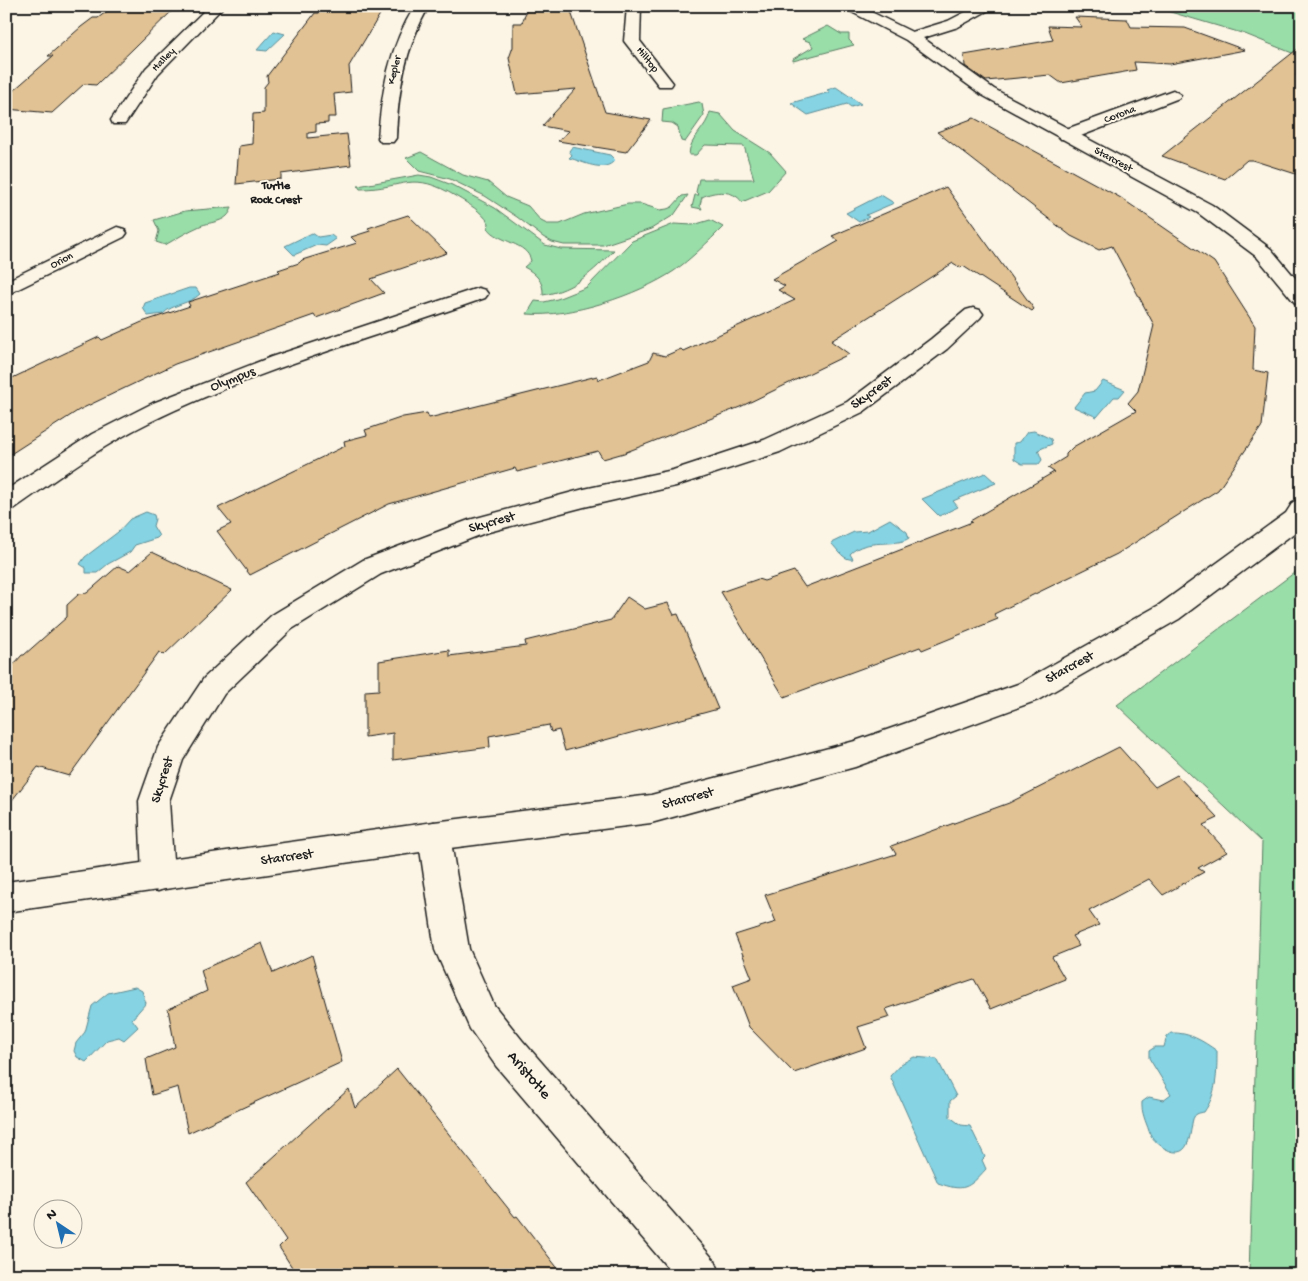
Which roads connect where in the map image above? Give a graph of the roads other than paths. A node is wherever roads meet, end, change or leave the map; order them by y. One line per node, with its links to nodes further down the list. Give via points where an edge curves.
1 (218, 6): 9 (street, Halley, via 152,71)
2 (422, 6): 11 (street, Kepler, via 399,53 388,97)
3 (634, 6): 7 (street, Hilltop, via 632,40)
4 (847, 6): 6 (street, Starcrest)
5 (989, 6): 6 (street, via 953,24)
6 (911, 37): 10 (street, Starcrest, via 988,92)
7 (665, 83)
8 (1173, 95): 10 (street, Corona)
9 (120, 120)
10 (1067, 135): 15 (street, Starcrest, via 1205,209 1264,253)
11 (387, 138)
12 (117, 233): 13 (street, Orion)
13 (6, 289)
14 (478, 294): 17 (street, Olympus, via 263,368 160,408 80,450)
15 (1302, 299)
16 (973, 314): 20 (street, Skycrest, via 939,344 855,407 772,446 676,478 478,526 372,567 282,622 214,686 169,756 154,801)
17 (6, 502)
18 (1302, 508): 19 (street, Starcrest, via 1295,519 1168,612 1028,692 856,754 651,809)
19 (434, 836): 20 (street, Starcrest); 22 (street, Aristotle, via 452,950 482,1017 508,1053)
20 (158, 876): 21 (street, Starcrest)
21 (6, 897)
22 (701, 1275)

